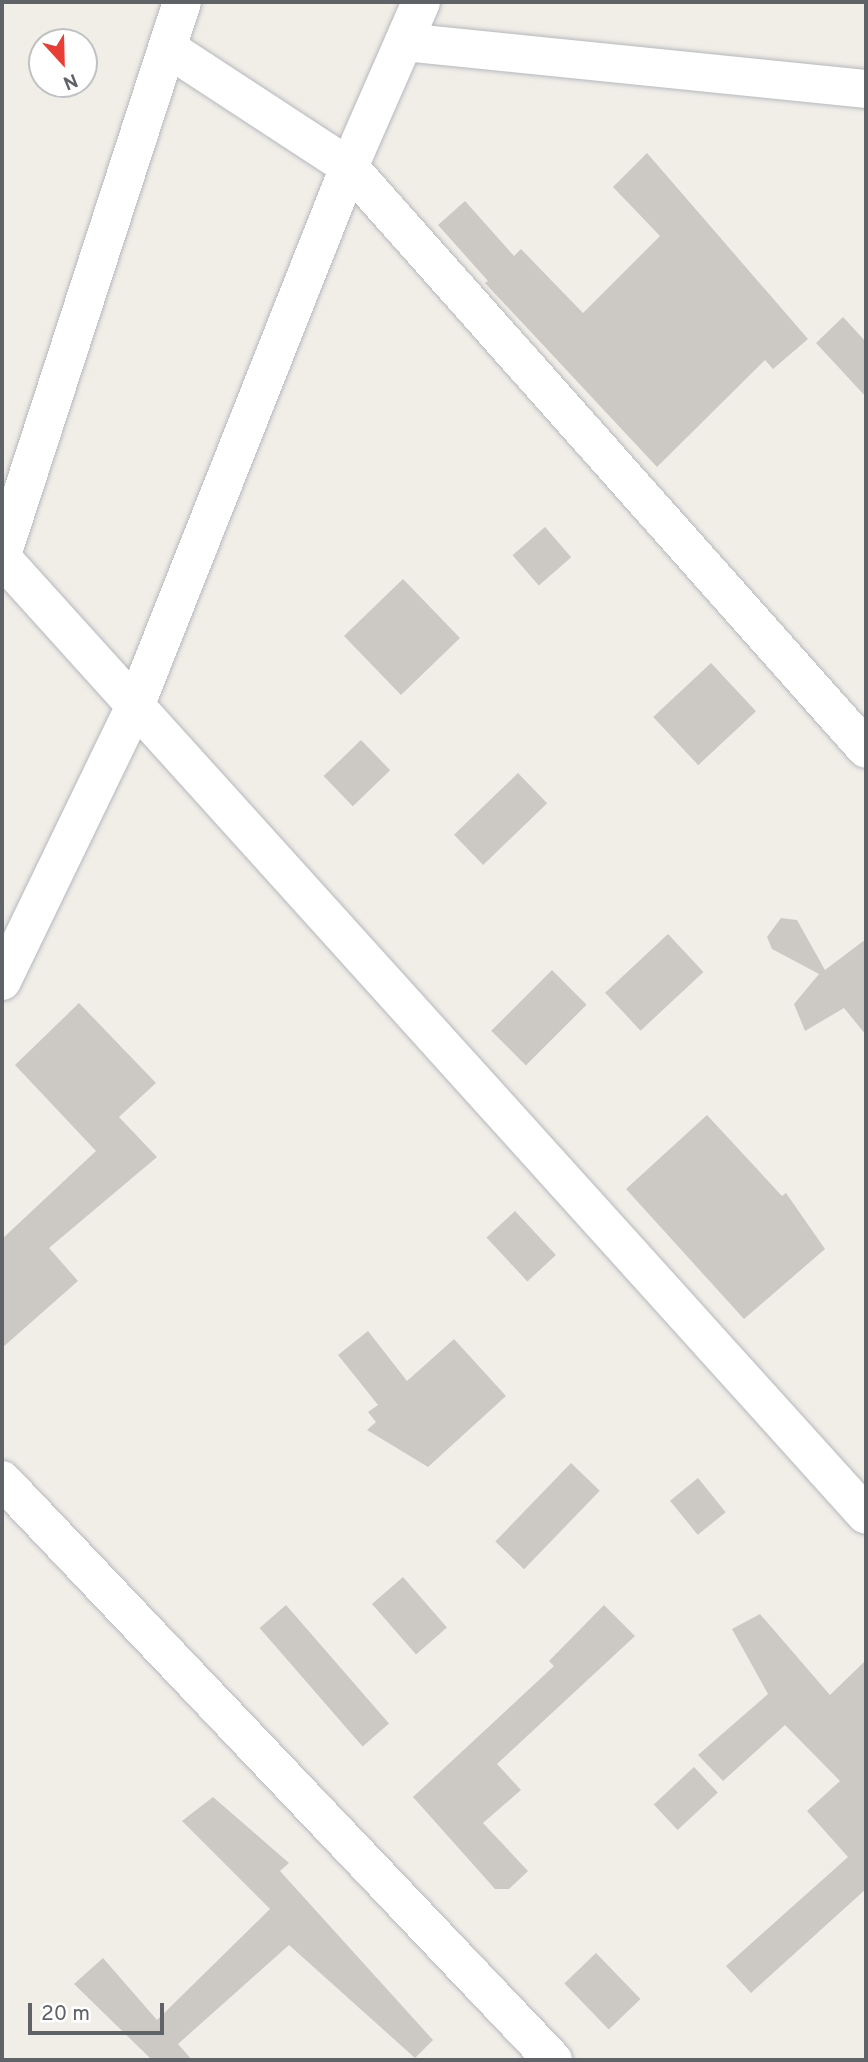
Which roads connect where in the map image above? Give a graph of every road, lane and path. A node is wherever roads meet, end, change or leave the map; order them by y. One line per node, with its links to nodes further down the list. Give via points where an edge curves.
1 (182, 2): 4 (street)
2 (421, 2): 3 (street)
3 (404, 42): 5 (street); 6 (street)
4 (169, 48): 6 (street); 7 (street)
5 (866, 89)
6 (349, 167): 8 (street); 9 (street)
7 (2, 556): 8 (street)
8 (136, 704): 10 (street); 12 (street)
9 (866, 749)
10 (2, 981)
11 (2, 1480): 13 (street)
12 (866, 1515)
13 (553, 2060)

